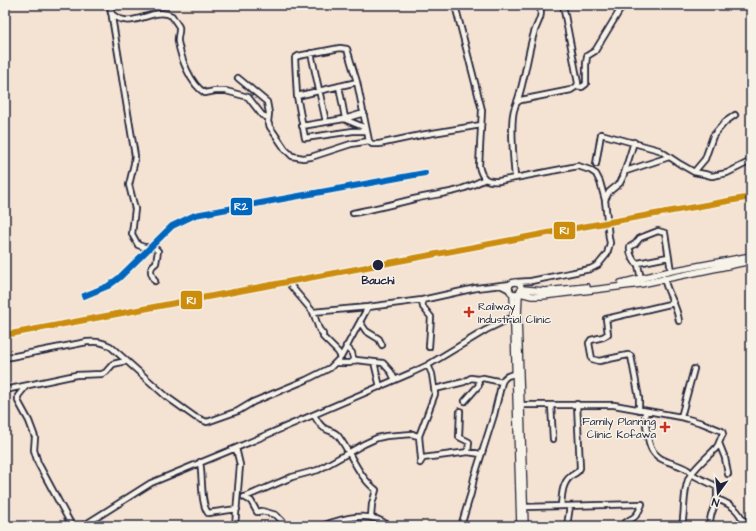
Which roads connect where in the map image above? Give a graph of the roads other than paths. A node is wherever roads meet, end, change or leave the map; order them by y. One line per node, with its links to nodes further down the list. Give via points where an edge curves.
1 (110, 5): 6 (street)
2 (455, 5): 20 (street, via 482,110)
3 (563, 5): 11 (street, via 578,78)
4 (623, 5): 11 (street, via 595,51 587,56 586,84 582,87)
5 (540, 7): 14 (street, via 542,15 530,43 523,85)
6 (111, 12): 17 (street, via 127,21 163,13 172,16 179,27 178,42 184,64 195,85 205,93 226,91 248,97 262,115); 41 (street, via 135,156 129,185 135,209 132,234 139,246 154,247 158,251 156,263 150,269)
7 (310, 53): 9 (street, via 347,49); 12 (street); 13 (street, via 295,58)
8 (238, 78): 17 (street, via 267,102)
9 (357, 82): 10 (street); 15 (street)
10 (339, 86): 12 (street); 18 (street)
11 (577, 86): 14 (street, via 571,90)
12 (318, 91): 13 (street); 19 (street)
13 (297, 96): 21 (street)
14 (517, 102): 30 (street, via 513,120)
15 (364, 113): 18 (street); 22 (street)
16 (735, 115): 29 (street, via 713,136 705,159)
17 (268, 118): 23 (street, via 272,130 288,154 296,157 311,158 351,144)
18 (344, 118): 19 (street); 22 (street)
19 (326, 122): 21 (street)
20 (482, 125): 23 (street, via 379,144 372,144); 31 (street, via 479,166)
21 (302, 126): 22 (street, via 306,138)
22 (366, 130): 23 (street)
23 (369, 141)
24 (634, 142): 25 (street, via 659,150); 27 (street, via 601,134); 28 (street)
25 (669, 158): 28 (street); 29 (street)
26 (751, 161): 29 (street, via 712,176)
27 (596, 164)
28 (626, 170): 32 (street, via 620,183 609,192)
29 (694, 172)
30 (515, 178): 31 (street, via 491,182); 32 (street, via 578,166 585,167 596,174)
31 (485, 179): 33 (street, via 456,192)
32 (605, 200): 42 (street, via 610,243 603,260 590,269)
33 (353, 213)
34 (751, 256): 38 (street)
35 (668, 257): 37 (street); 37 (street, via 665,232 658,231 640,238 630,247 635,263); 38 (street)
36 (751, 261): 40 (street)
37 (638, 264): 39 (street)
38 (671, 271): 39 (street)
39 (640, 278): 46 (street, via 619,283 545,291)
40 (664, 278): 46 (street, via 641,284 543,296 532,296); 48 (street)
41 (155, 280)
42 (531, 281): 43 (street); 46 (street)
43 (513, 283): 45 (street); 46 (street, via 520,285); 46 (street, via 509,287)
44 (291, 286): 50 (street)
45 (502, 286): 46 (street); 47 (street, via 476,288)
46 (517, 291): 51 (street); 75 (street)
47 (422, 300): 49 (street); 56 (street, via 423,307 431,317)
48 (674, 303): 52 (street); 78 (street, via 606,319 608,334 589,343 592,359 595,361 631,356)
49 (368, 308): 50 (street); 53 (street)
50 (313, 312): 58 (street, via 323,338)
51 (513, 317): 63 (street); 65 (street)
52 (679, 321)
53 (360, 322): 54 (street); 55 (street)
54 (382, 345)
55 (346, 346): 58 (street); 60 (street)
56 (429, 347)
57 (5, 358): 59 (street, via 96,341 110,346)
58 (341, 358): 61 (street)
59 (126, 360): 61 (street, via 167,397 195,417 207,422 321,374); 69 (street, via 113,364 102,374 76,375)
60 (356, 360): 61 (street, via 350,363); 62 (street)
61 (337, 362)
62 (374, 362): 67 (street, via 383,363); 70 (street)
63 (428, 365): 67 (street); 71 (street)
64 (694, 369): 80 (street)
65 (515, 374): 68 (street, via 507,375); 108 (street)
66 (478, 379): 68 (street); 71 (street, via 471,378); 73 (street, via 479,385)
67 (395, 380): 70 (street)
68 (502, 382): 87 (street)
69 (26, 386): 72 (street); 100 (street, via 18,396 18,401 33,433 38,464)
70 (380, 386): 79 (street)
71 (435, 389): 81 (street)
72 (5, 390)
73 (465, 401)
74 (578, 404): 76 (street); 78 (street, via 610,405); 94 (street, via 580,468 566,480)
75 (521, 405): 76 (street); 96 (street)
76 (551, 405): 82 (street)
77 (460, 411): 86 (street, via 459,437 469,442)
78 (642, 411): 80 (street); 89 (street, via 653,452 663,460)
79 (314, 415): 84 (street); 85 (street, via 322,427 334,432)
80 (681, 417): 83 (street, via 722,431)
81 (419, 436): 85 (street, via 386,436 371,440); 86 (street, via 421,460)
82 (553, 439)
83 (719, 443): 89 (street); 90 (street)
84 (236, 448): 88 (street); 91 (street, via 240,465)
85 (349, 452): 92 (street, via 318,470 292,477); 98 (street, via 361,475 376,490)
86 (468, 452): 87 (street)
87 (481, 454): 107 (street)
88 (200, 462): 97 (street, via 208,513); 101 (street, via 151,483)
89 (692, 473): 93 (street, via 717,487); 112 (street, via 686,489)
90 (728, 474)
91 (238, 496): 92 (street); 97 (street)
92 (245, 497): 103 (street, via 251,501 257,512 276,514)
93 (717, 498): 113 (street); 114 (street, via 728,503 737,511 743,522)
94 (561, 506): 95 (street); 96 (street)
95 (570, 506): 110 (street); 111 (street, via 642,504 640,511)
96 (524, 507): 109 (street)
97 (237, 509): 102 (street)
98 (371, 517): 99 (street, via 356,516); 106 (street)
99 (338, 520): 104 (street); 105 (street)
100 (72, 526)
101 (83, 526)
102 (235, 526)
103 (287, 526)
104 (322, 526)
105 (335, 526)
106 (389, 526)
107 (461, 526)
108 (520, 526)
109 (525, 526)
110 (567, 526)
111 (622, 526)
112 (682, 526)
113 (709, 526)
114 (750, 526)

